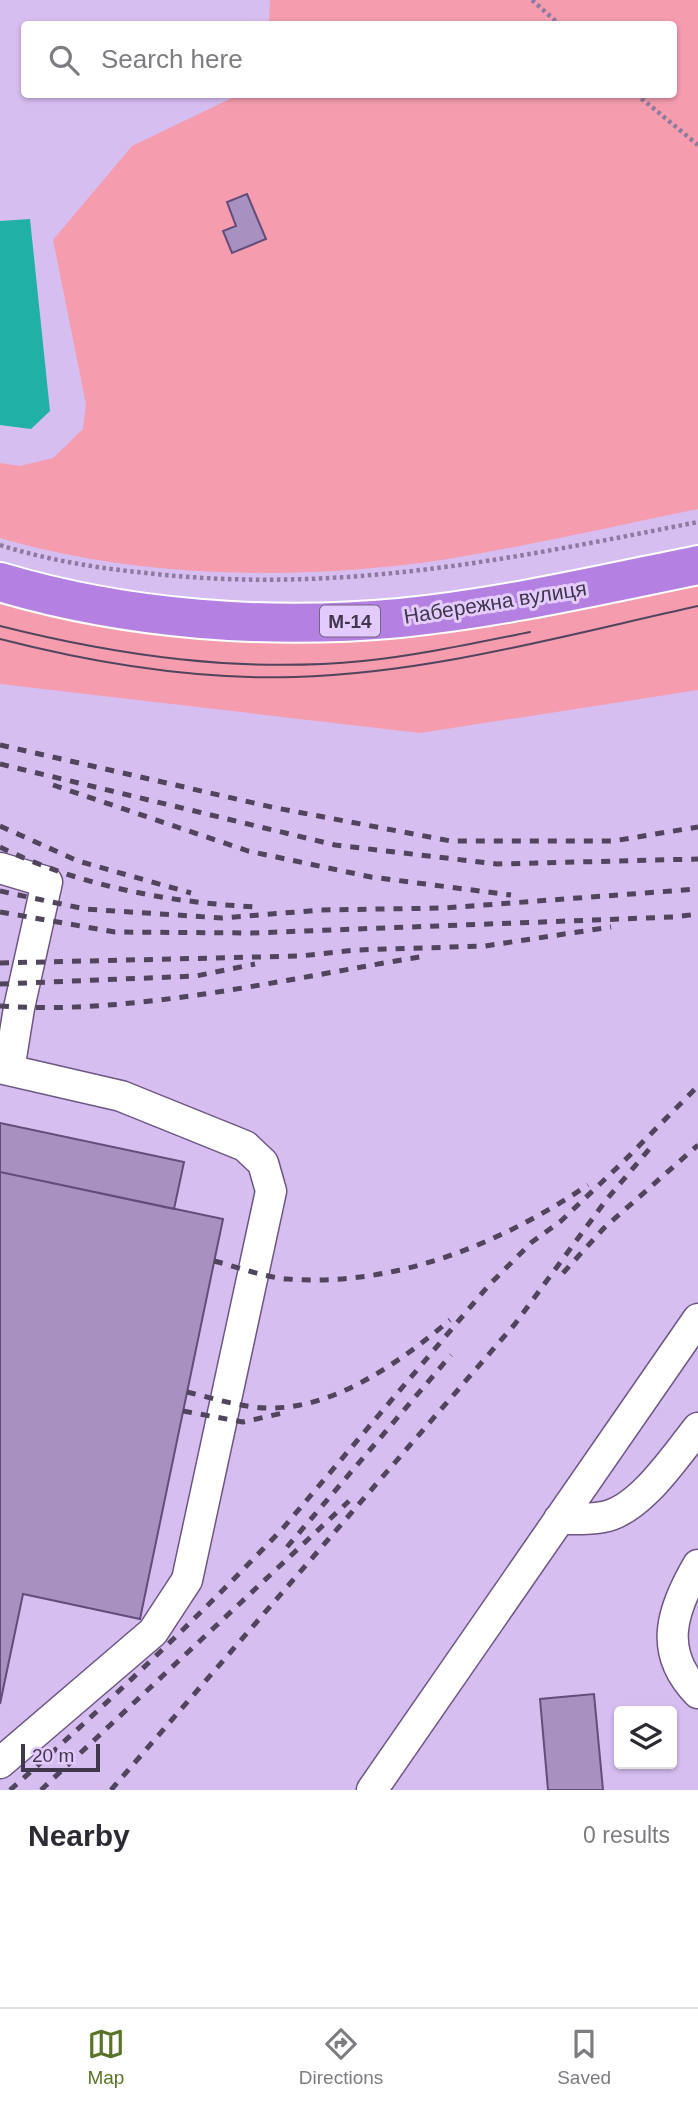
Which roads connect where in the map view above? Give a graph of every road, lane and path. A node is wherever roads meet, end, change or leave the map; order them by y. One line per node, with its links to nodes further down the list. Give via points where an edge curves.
1 (532, 0): 2 (path)
2 (556, 21)
3 (641, 98): 4 (path)
4 (698, 145)
5 (698, 522): 6 (path, via 451,568 303,581 206,579 112,570)
6 (0, 545)
7 (698, 565): 8 (highway, Набережна вулиця / М-14, via 493,604 357,621 160,614)
8 (0, 582)
9 (0, 868): 10 (lane, via 47,882)
10 (5, 1069): 16 (lane, via 121,1096 245,1146 263,1163 271,1191 187,1580 153,1632)
11 (698, 1319): 13 (lane)
12 (698, 1428): 13 (lane, via 653,1485 629,1504 606,1517)
13 (559, 1519): 17 (lane)
14 (698, 1565): 15 (lane, via 672,1625 672,1651 682,1677)
15 (698, 1693)
16 (0, 1763)
17 (372, 1790)

